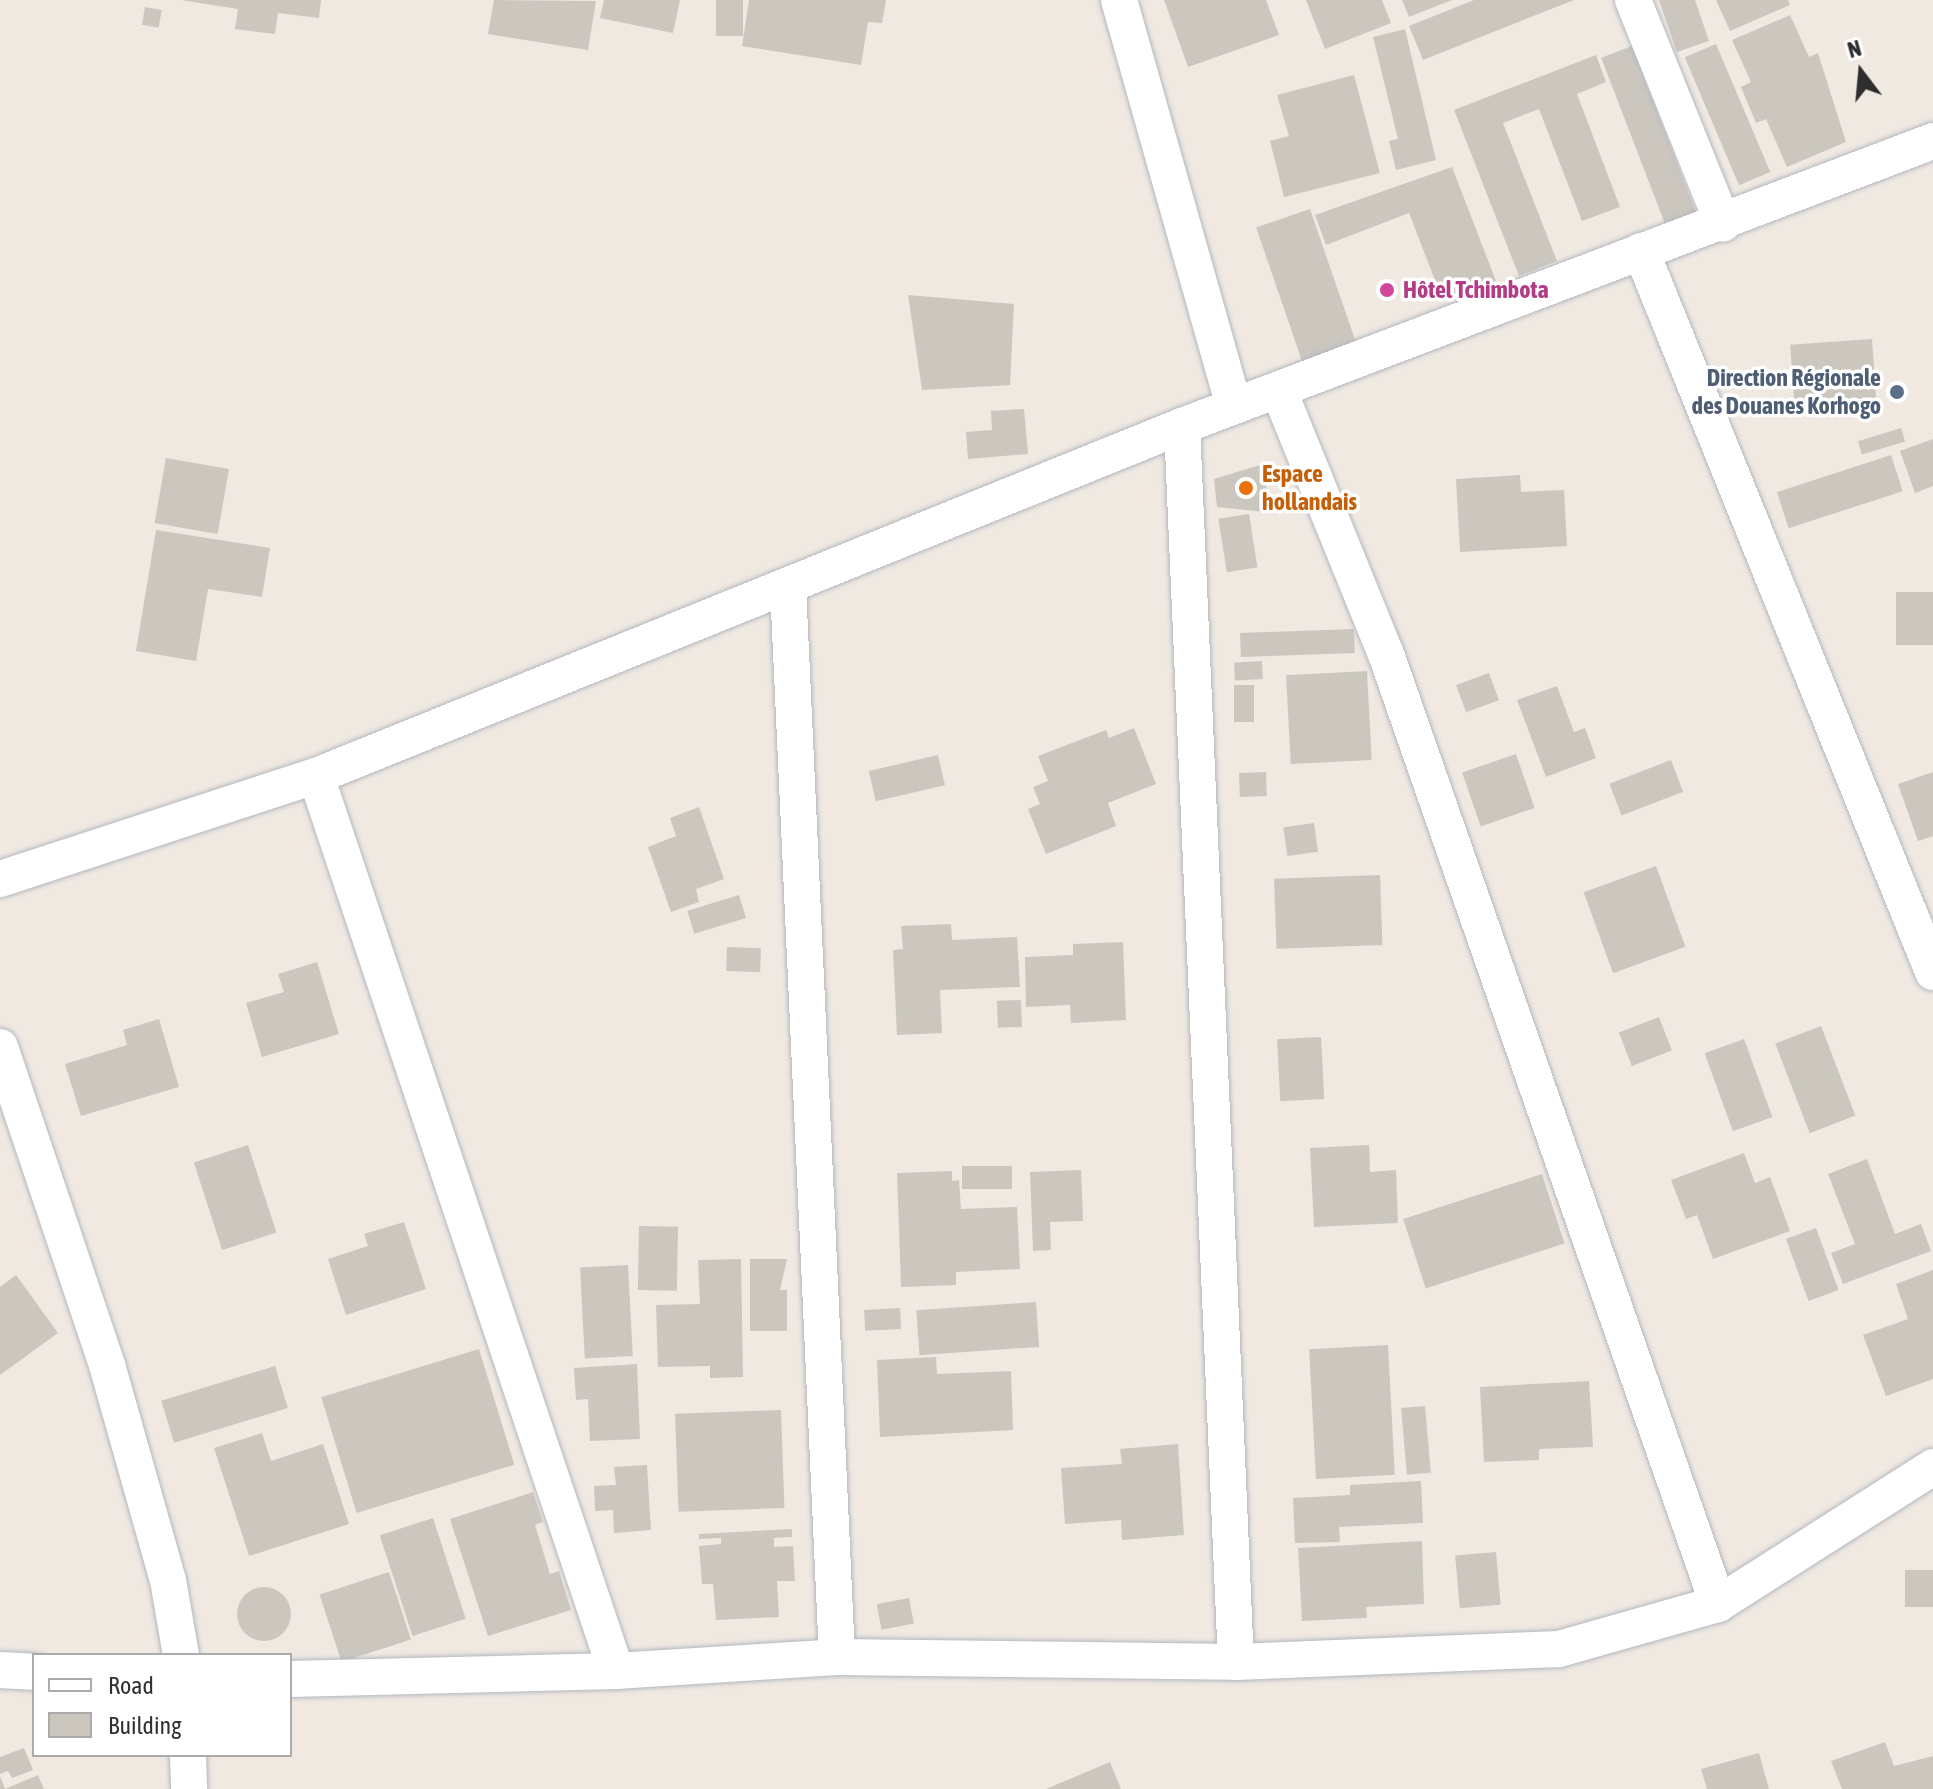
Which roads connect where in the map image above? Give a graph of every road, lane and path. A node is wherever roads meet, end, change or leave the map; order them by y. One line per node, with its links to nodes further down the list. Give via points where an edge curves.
1 (1119, 0): 7 (street)
2 (1633, 0): 4 (street)
3 (1933, 141): 4 (street)
4 (1723, 224): 5 (street)
5 (1641, 251): 6 (street); 12 (street)
6 (1279, 391): 7 (street); 15 (street, via 1386,654)
7 (1234, 406): 8 (street)
8 (1182, 426): 9 (street); 18 (street)
9 (788, 586): 10 (street); 17 (street)
10 (316, 776): 11 (street); 20 (street)
11 (0, 879)
12 (1933, 972)
13 (0, 1047): 16 (street, via 107,1365 168,1580)
14 (1933, 1467): 15 (street)
15 (1718, 1604): 18 (street, via 1559,1649)
16 (181, 1653)
17 (837, 1657): 18 (street); 20 (street)
18 (1236, 1662)
19 (0, 1670): 21 (street)
20 (616, 1671): 22 (street)
21 (32, 1672)
22 (292, 1679)
23 (188, 1757): 24 (street)
24 (189, 1789)

